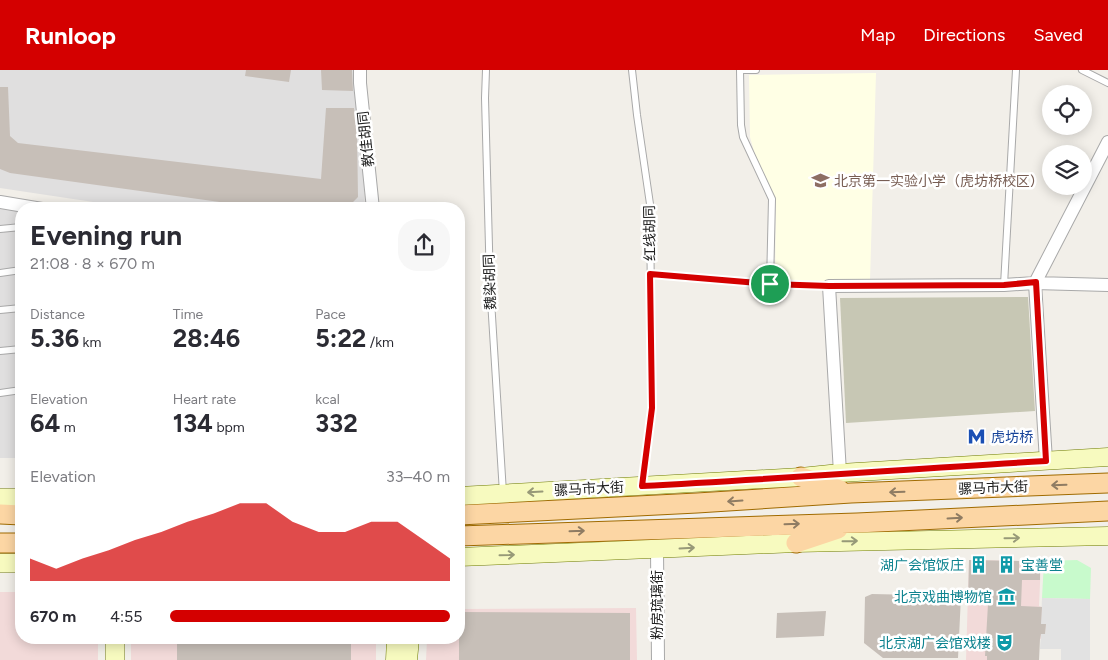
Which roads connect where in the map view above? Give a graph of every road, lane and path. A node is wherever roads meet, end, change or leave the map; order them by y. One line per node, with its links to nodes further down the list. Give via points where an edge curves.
1 (360, 70): 11 (street, 教佳胡同)
2 (486, 70): 35 (lane, 魏染胡同, via 490,284)
3 (632, 70): 17 (lane, 红线胡同, via 650,204)
4 (740, 70): 5 (lane); 19 (lane, via 743,137 772,199)
5 (756, 70)
6 (1016, 70): 20 (lane)
7 (1082, 70): 8 (lane)
8 (1108, 83)
9 (1108, 142): 18 (street)
10 (0, 202): 12 (street)
11 (372, 202)
12 (15, 204)
13 (15, 227): 14 (lane)
14 (0, 229)
15 (15, 271): 16 (lane)
16 (0, 273)
17 (650, 274): 19 (lane); 34 (lane, 红线胡同, via 652,408)
18 (1036, 282): 20 (street); 21 (street); 30 (street)
19 (770, 284): 22 (lane)
20 (1004, 285): 22 (street)
21 (1108, 285)
22 (829, 286): 31 (street)
23 (15, 309): 24 (lane)
24 (0, 310)
25 (15, 350): 26 (lane)
26 (0, 351)
27 (15, 391): 28 (lane)
28 (0, 392)
29 (1108, 457): 30 (street, 骡马市大街)
30 (1046, 461): 31 (street, 骡马市大街)
31 (840, 473): 32 (street, 骡马市大街)
32 (801, 478): 34 (street, 骡马市大街); 36 (main road)
33 (1108, 483): 36 (main road, 骡马市大街, one-way to 36)
34 (642, 486): 35 (street, 骡马市大街, one-way to 35)
35 (502, 494): 37 (street, 骡马市大街)
36 (851, 494): 43 (main road, 骡马市大街, one-way to 43)
37 (465, 496)
38 (0, 498): 39 (street)
39 (15, 498)
40 (1108, 511): 44 (main road, 骡马市大街, one-way to 40)
41 (0, 514): 42 (main road)
42 (15, 515)
43 (465, 515)
44 (857, 522): 45 (main road, 骡马市大街, one-way to 44); 49 (main road)
45 (465, 536)
46 (1108, 536): 49 (street, one-way to 46)
47 (0, 543): 48 (main road)
48 (15, 543)
49 (796, 543): 50 (street, one-way to 49)
50 (657, 550): 51 (street, one-way to 50); 60 (street, 粉房琉璃街)
51 (465, 557)
52 (0, 563): 53 (street)
53 (15, 563)
54 (115, 644): 57 (street)
55 (396, 644): 58 (street)
56 (410, 644): 59 (street)
57 (115, 660)
58 (395, 660)
59 (408, 660)
60 (658, 660)

